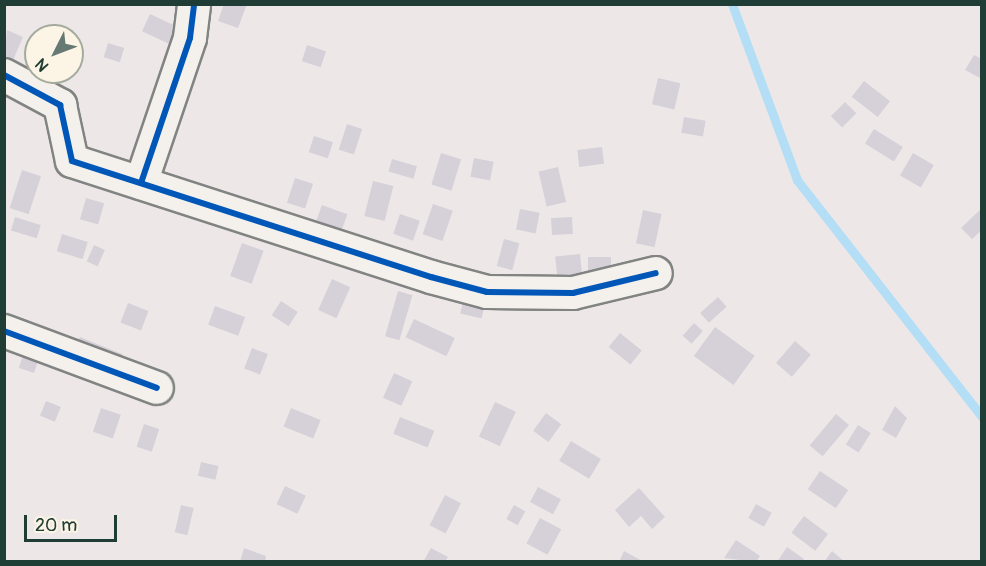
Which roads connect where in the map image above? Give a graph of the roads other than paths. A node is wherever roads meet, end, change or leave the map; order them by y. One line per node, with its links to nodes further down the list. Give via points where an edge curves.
1 (194, 4): 3 (street, via 190,38)
2 (4, 75): 3 (street, via 60,105 72,161)
3 (141, 183): 4 (street, via 487,292 573,293)
4 (656, 273)
5 (4, 331): 6 (street)
6 (157, 388)

